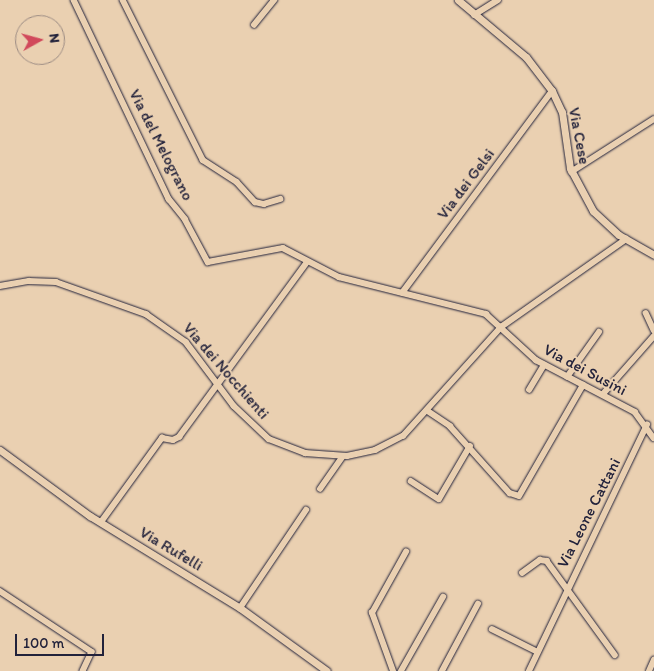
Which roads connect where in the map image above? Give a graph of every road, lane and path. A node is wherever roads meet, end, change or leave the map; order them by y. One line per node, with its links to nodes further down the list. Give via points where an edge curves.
1 (74, 0): 14 (street, Via del Melograno, via 169,199 185,219 207,261 214,263 238,254 281,248)
2 (123, 0): 11 (street, via 203,160 237,182 255,202 264,204)
3 (274, 0): 7 (street)
4 (458, 0): 6 (street, Via Cese)
5 (498, 0): 6 (street)
6 (474, 15): 8 (street, Via Cese, via 526,57)
7 (254, 25)
8 (552, 91): 10 (street, Via Cese, via 562,112); 16 (street, Via dei Gelsi)
9 (654, 120): 10 (street)
10 (571, 172): 12 (street, Via Cese, via 595,214)
11 (280, 199)
12 (626, 239): 13 (street, Via Cese); 18 (street, Via dei Nocchienti)
13 (654, 255)
14 (308, 262): 16 (street, Via del Melograno, via 339,277); 25 (street)
15 (0, 286): 25 (street, Via dei Nocchienti, via 56,282 146,314 186,342)
16 (402, 293): 18 (street, Via del Melograno, via 481,312)
17 (646, 313): 19 (street)
18 (501, 327): 22 (street, Via dei Susini); 28 (street, Via dei Nocchienti)
19 (654, 330)
20 (599, 332): 23 (street)
21 (654, 336): 27 (street)
22 (544, 365): 23 (street, Via dei Susini); 26 (street)
23 (567, 377): 24 (street, Via dei Susini)
24 (584, 385): 27 (street, Via dei Susini); 31 (street, via 521,495 510,493)
25 (218, 386): 34 (street, Via dei Nocchienti, via 272,440 305,453); 38 (street, via 178,438 161,439)
26 (529, 390)
27 (603, 394): 29 (street, Via dei Susini, via 632,410)
28 (428, 411): 31 (street); 34 (street, Via dei Nocchienti, via 396,440)
29 (647, 425): 30 (street, Via dei Susini); 33 (street, Via Leone Cattani)
30 (653, 437): 33 (street, Via Leone Cattani)
31 (470, 446): 35 (street, via 439,499)
32 (0, 450): 38 (street, Via Rufelli)
33 (636, 451): 41 (street, Via Leone Cattani)
34 (342, 457): 36 (street)
35 (411, 481)
36 (320, 489)
37 (306, 510): 45 (street)
38 (101, 522): 45 (street, Via Rufelli)
39 (406, 552): 52 (street, via 372,613)
40 (522, 573): 41 (street, Via Leone Cattani, via 544,559)
41 (566, 588): 47 (street, Via Leone Cattani); 48 (street, Via Leone Cattani)
42 (0, 591): 50 (street, via 92,652)
43 (443, 597): 53 (street)
44 (478, 604): 54 (street)
45 (240, 608): 51 (street, Via Rufelli)
46 (492, 629): 47 (street)
47 (536, 651): 55 (street, Via Leone Cattani)
48 (616, 655)
49 (654, 660): 56 (street)
50 (83, 671)
51 (327, 671)
52 (393, 671)
53 (401, 671)
54 (442, 671)
55 (529, 671)
56 (649, 671)

